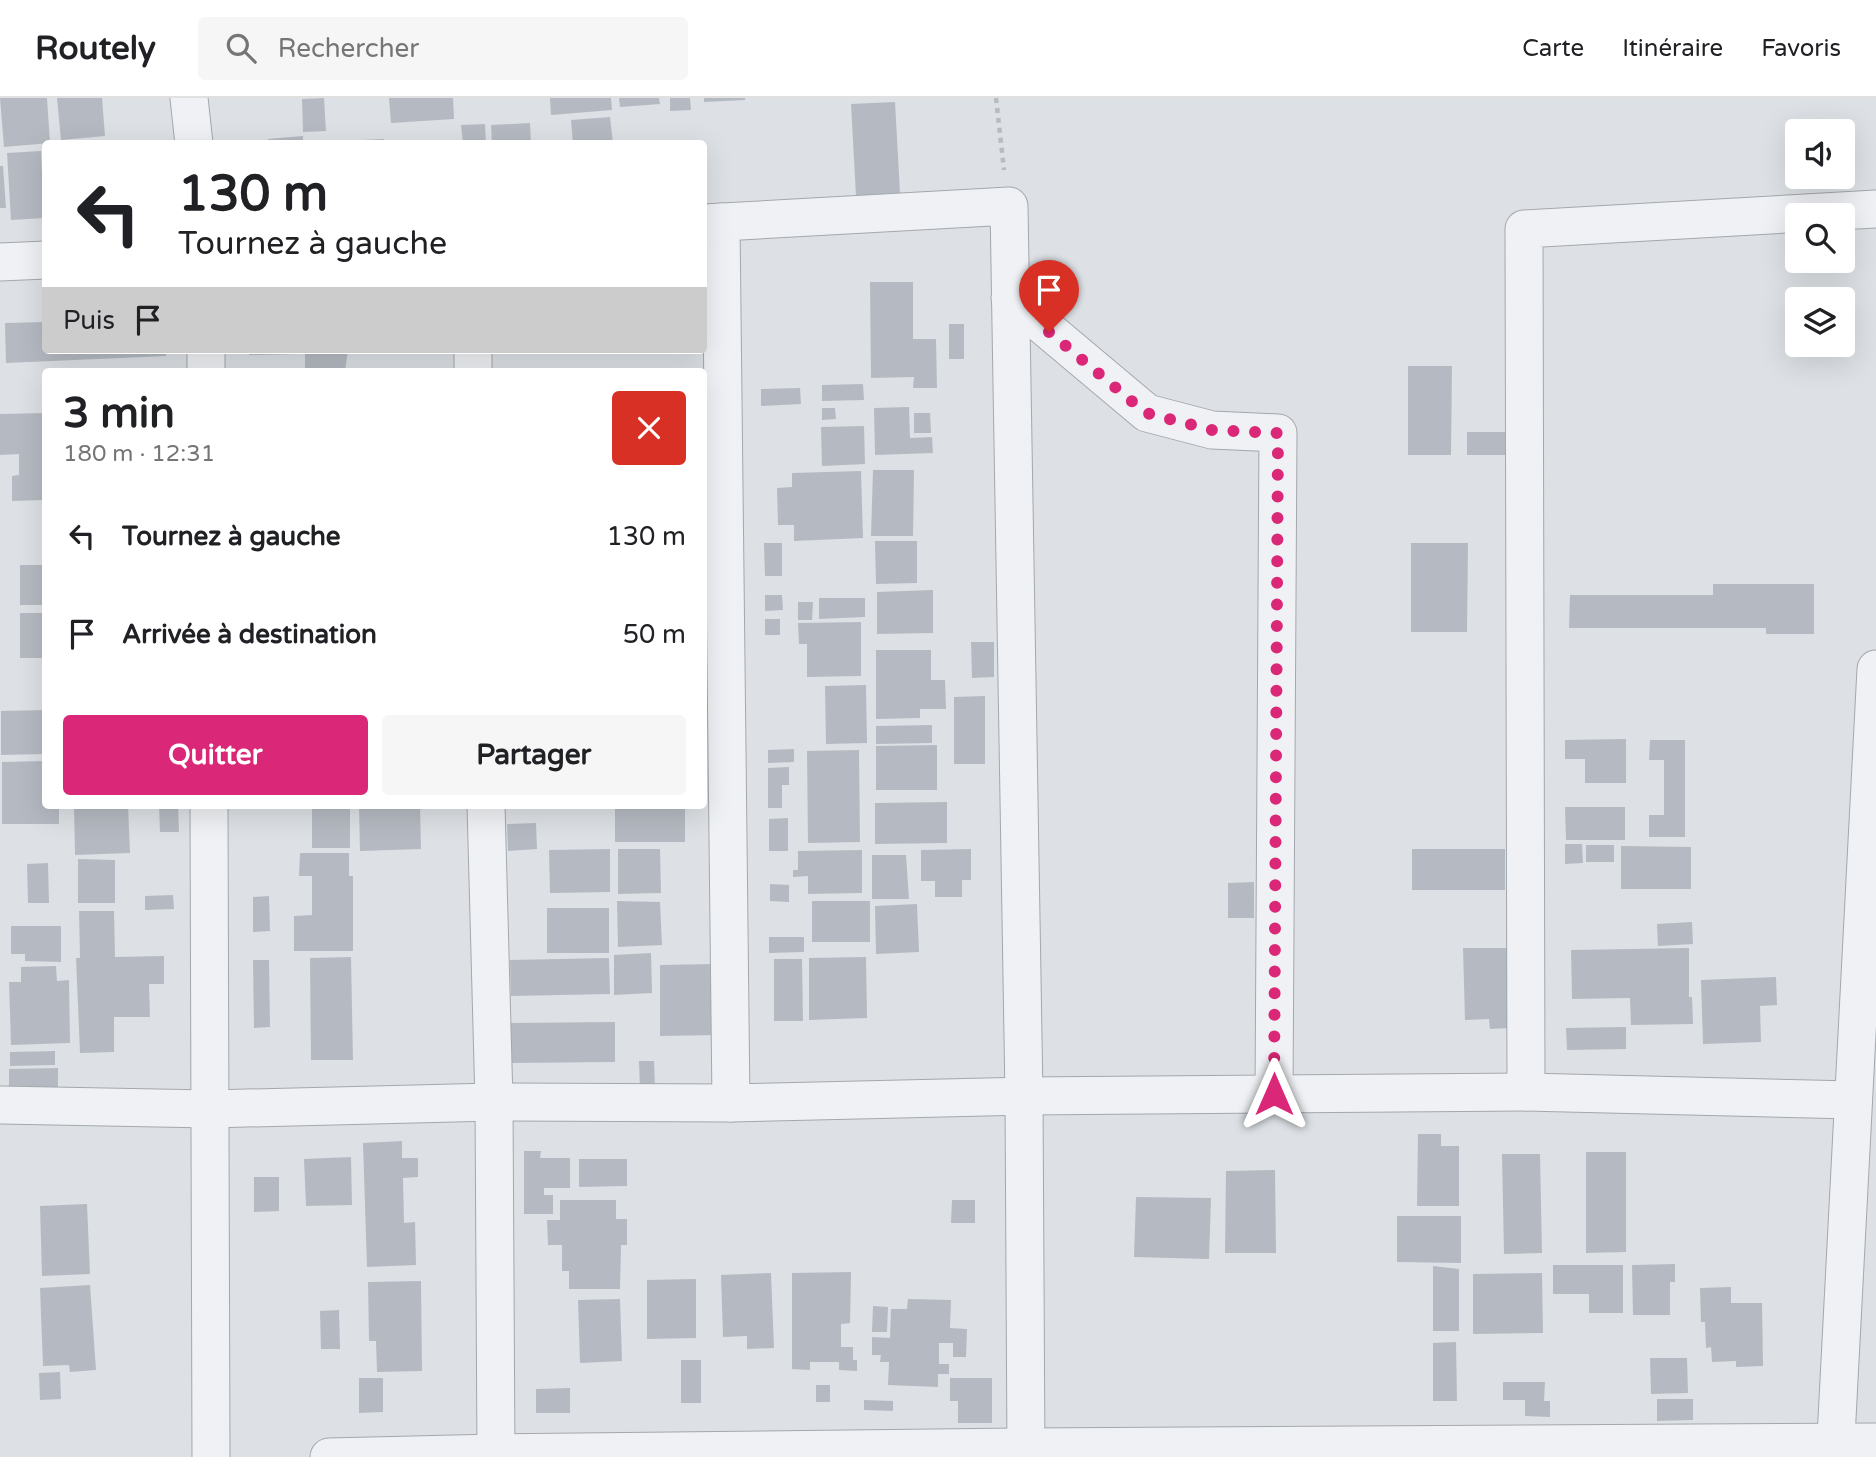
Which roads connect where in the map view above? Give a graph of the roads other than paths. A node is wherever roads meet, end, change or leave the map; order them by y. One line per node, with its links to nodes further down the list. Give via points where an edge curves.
1 (190, 98): 2 (street)
2 (194, 140)
3 (1876, 209): 11 (street, via 1524,229)
4 (712, 222): 7 (street, via 1009,205); 16 (street)
5 (42, 260): 6 (street)
6 (0, 262)
7 (1010, 298): 12 (street, via 1146,413 1212,430 1278,433); 13 (street)
8 (1876, 669): 14 (street)
9 (209, 809): 18 (street)
10 (486, 809): 15 (street)
11 (1526, 1092): 12 (street); 14 (street)
12 (1274, 1094): 13 (street)
13 (1024, 1096): 16 (street); 22 (street)
14 (1853, 1100): 20 (street)
15 (494, 1102): 16 (street); 18 (street); 24 (street)
16 (731, 1103)
17 (0, 1105): 18 (street)
18 (210, 1109): 25 (street)
19 (1876, 1442): 20 (street)
20 (1835, 1450): 21 (street)
21 (1304, 1451): 22 (street)
22 (1026, 1452): 23 (street)
23 (755, 1454): 24 (street)
24 (496, 1455): 26 (street)
25 (211, 1457)
26 (329, 1457)

